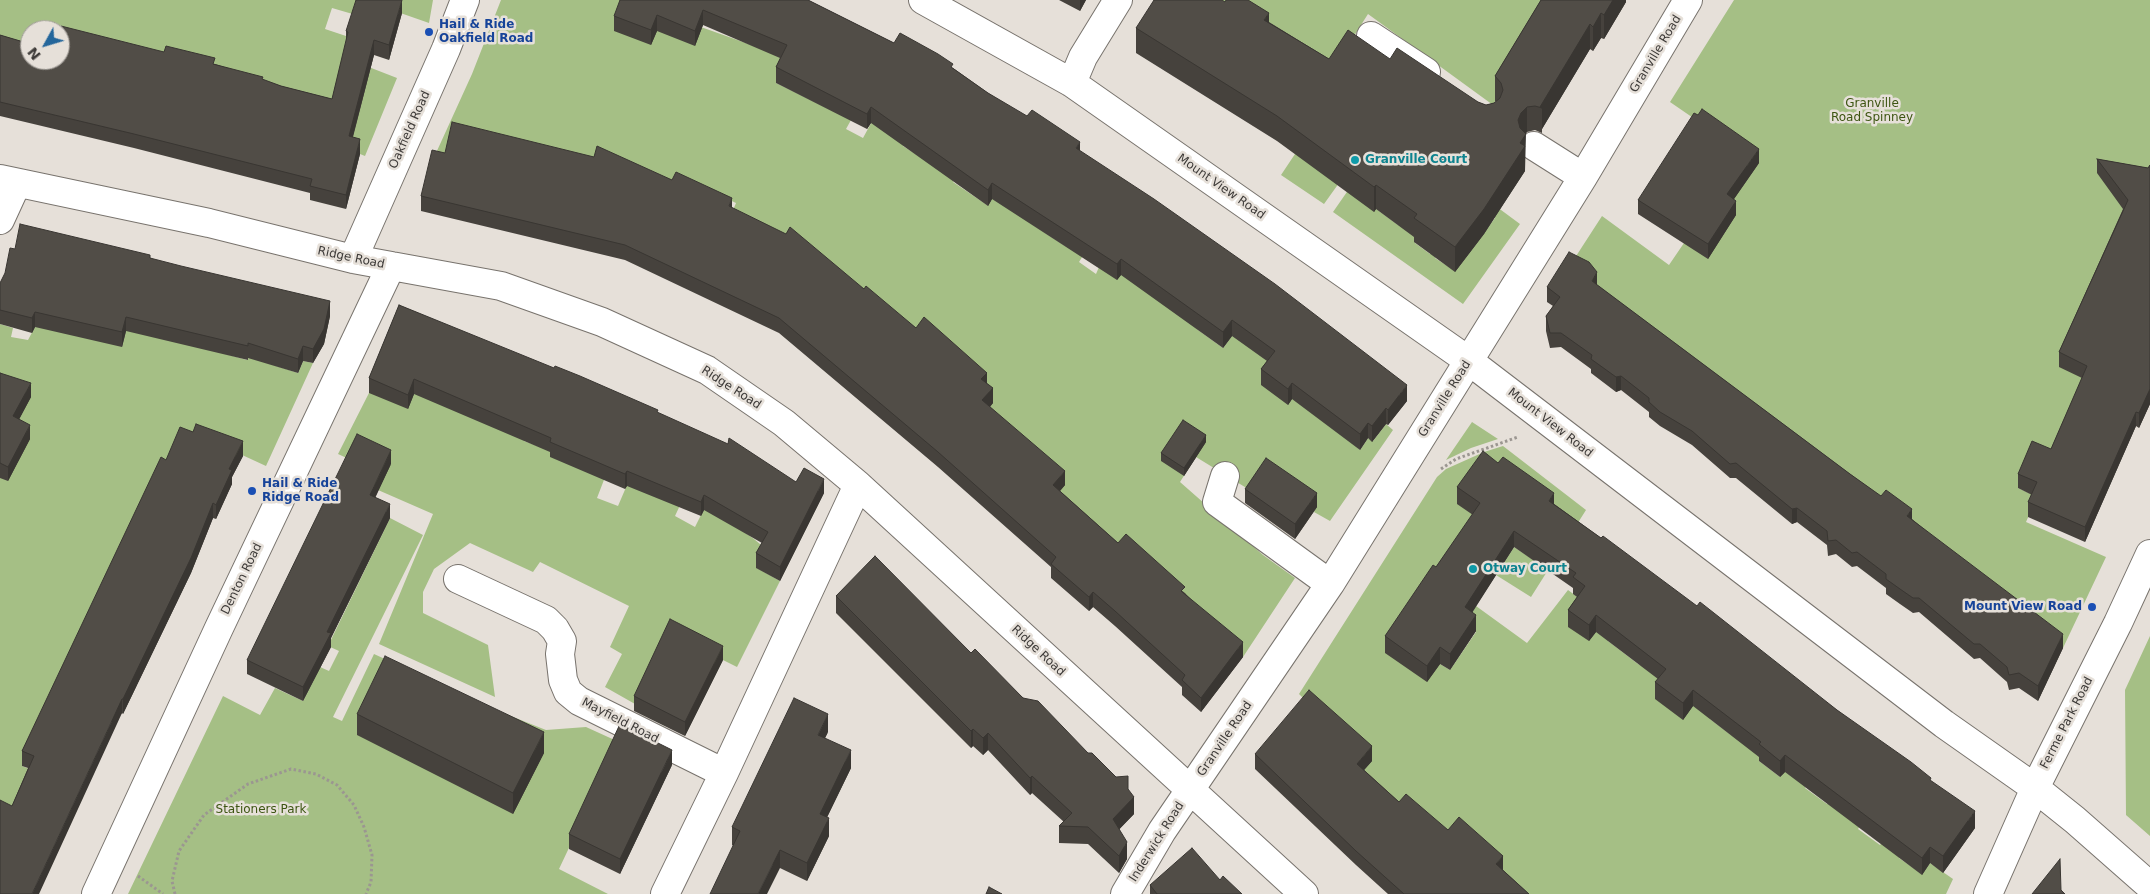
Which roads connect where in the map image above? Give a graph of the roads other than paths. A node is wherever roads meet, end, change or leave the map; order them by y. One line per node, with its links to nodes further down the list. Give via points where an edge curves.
1 (465, 0): 12 (street, Oakfield Road)
2 (923, 0): 6 (street, Mount View Road)
3 (1118, 0): 6 (street, via 1083,57)
4 (1688, 0): 9 (street, Granville Road)
5 (1371, 36): 7 (street)
6 (1072, 83): 14 (street, Mount View Road)
7 (1446, 86)
8 (1534, 146): 9 (street)
9 (1583, 177): 14 (street, Granville Road)
10 (9, 181): 11 (street); 12 (street, Ridge Road, via 209,223)
11 (0, 220)
12 (353, 259): 13 (street, Ridge Road)
13 (391, 266): 16 (street, Ridge Road, via 501,286 602,322 698,366 784,423); 24 (street, Denton Road)
14 (1469, 361): 19 (street, Granville Road); 21 (street, Mount View Road, via 1944,724)
15 (1225, 476): 19 (street, via 1218,502)
16 (858, 485): 20 (street); 22 (street, Ridge Road)
17 (2150, 554): 21 (street, Ferme Park Road)
18 (458, 579): 20 (street, Mayfield Road, via 546,620 555,629 562,641 563,680 568,692 579,701)
19 (1330, 584): 22 (street, Granville Road)
20 (724, 773): 25 (street)
21 (2035, 788): 23 (street, Mount View Road); 28 (street, Ferme Park Road)
22 (1190, 791): 26 (street, Inderwick Road); 27 (street, Ridge Road)
23 (2150, 886)
24 (96, 894)
25 (665, 894)
26 (1125, 894)
27 (1304, 894)
28 (1988, 894)

